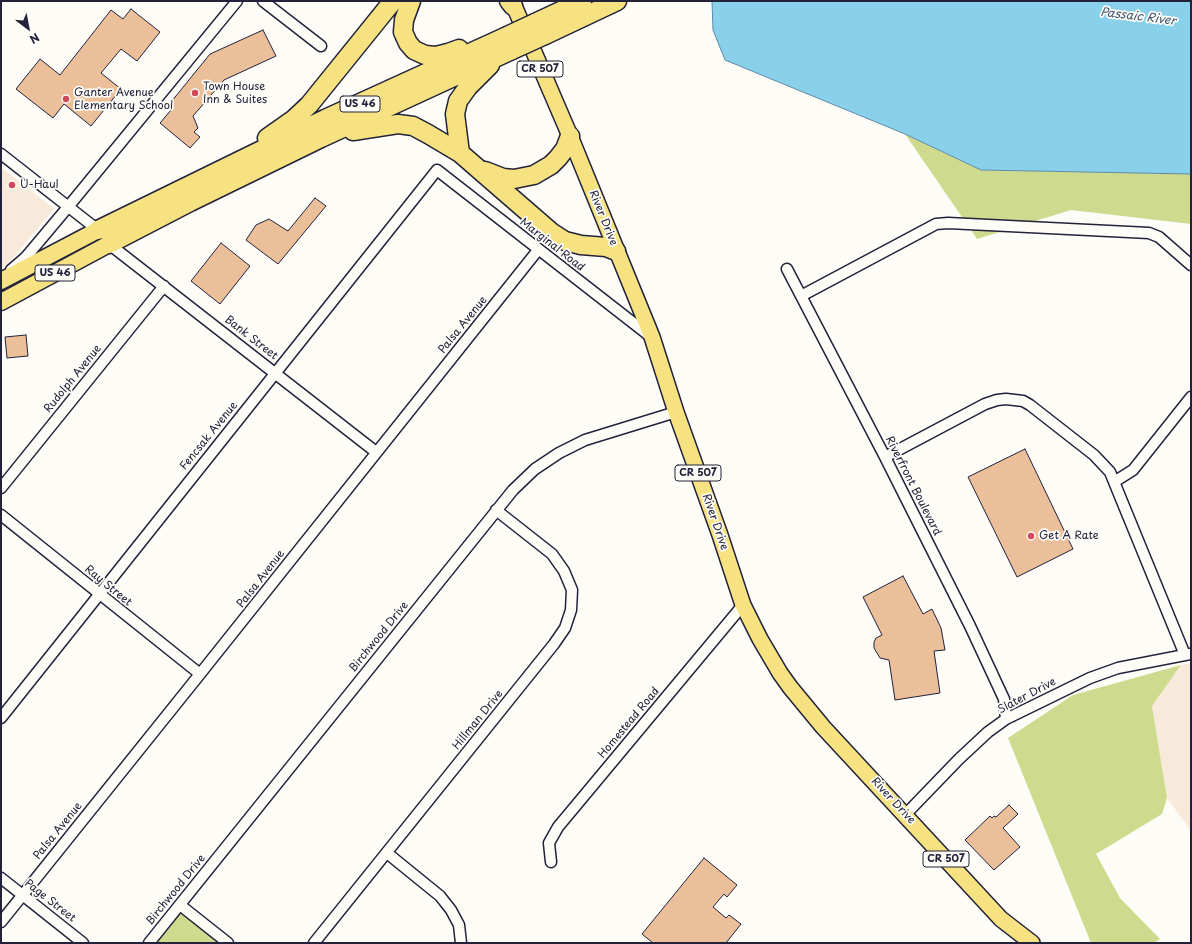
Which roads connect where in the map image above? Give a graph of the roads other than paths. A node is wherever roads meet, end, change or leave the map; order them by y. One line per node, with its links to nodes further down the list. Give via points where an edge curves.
1 (237, 1): 20 (street)
2 (263, 1): 10 (street)
3 (393, 1): 17 (highway, via 309,105)
4 (411, 1): 12 (highway, via 404,20 403,32 414,50 436,56 460,48)
5 (557, 1): 9 (highway, via 542,10)
6 (582, 1): 9 (highway, US 46)
7 (618, 1): 9 (highway, US 46)
8 (511, 3): 13 (main road, River Drive / CR 507)
9 (540, 29): 11 (highway, US 46, bridge)
10 (321, 46)
11 (505, 48): 12 (highway, US 46); 14 (highway, US 46); 15 (highway, via 458,101 455,114)
12 (481, 49): 17 (highway, US 46)
13 (570, 136): 18 (highway, via 558,158 534,175 514,179 503,178); 23 (main road, River Drive / CR 507)
14 (321, 138): 15 (highway, via 398,124 413,126); 21 (highway, US 46, via 190,202)
15 (460, 153): 18 (highway)
16 (1, 154): 20 (street, Bank Street)
17 (239, 160): 21 (highway, US 46)
18 (479, 169): 23 (highway, via 551,232 565,241 606,247)
19 (437, 170): 22 (street, Marginal Road); 31 (street, Fencsak Avenue)
20 (68, 207): 21 (street, Bank Street); 26 (street, via 26,257)
21 (104, 237): 26 (highway, US 46); 27 (street, Bank Street); 29 (highway, US 46)
22 (538, 250): 30 (street, Marginal Road); 34 (street, Palsa Avenue)
23 (616, 251): 30 (main road, River Drive / CR 507)
24 (1191, 265): 28 (street, via 1159,237 1150,233 948,223 936,224)
25 (787, 269): 28 (street, Riverfront Boulevard)
26 (1, 280)
27 (164, 286): 31 (street, Bank Street); 37 (street, Rudolph Avenue)
28 (801, 296): 35 (street, Riverfront Boulevard)
29 (1, 302)
30 (652, 337): 33 (main road, River Drive / CR 507)
31 (276, 372): 34 (street, Bank Street); 40 (street, Fencsak Avenue)
32 (1191, 397): 36 (street, via 1133,470)
33 (676, 412): 38 (street, Birchwood Drive, via 585,440 559,452 524,479); 41 (main road, River Drive / CR 507)
34 (376, 452): 43 (street, Palsa Avenue)
35 (885, 457): 36 (street, via 985,404 997,400 1014,400 1030,405 1094,455 1110,472); 45 (street, Riverfront Boulevard, via 998,686 1004,699)
36 (1114, 482): 42 (street)
37 (1, 488)
38 (496, 510): 47 (street, Hillman Drive, via 552,554 564,571 572,590 571,610 565,628 554,644); 51 (street, Birchwood Drive)
39 (1, 515): 40 (street, Ray Street)
40 (99, 594): 43 (street, Ray Street); 44 (street, Fencsak Avenue)
41 (743, 605): 46 (main road, River Drive / CR 507, via 760,639 800,700); 48 (street, Homestead Road, via 558,827 549,843)
42 (1188, 654): 45 (street, Slater Drive, via 1118,668 1084,681)
43 (200, 674): 50 (street, Palsa Avenue)
44 (1, 718)
45 (1006, 719): 46 (street, Slater Drive, via 964,754)
46 (906, 815): 58 (main road, River Drive / CR 507, via 1001,919)
47 (387, 853): 56 (street, Hillman Drive); 57 (street, via 440,896 458,925)
48 (552, 862)
49 (1, 878): 50 (street, Page Street)
50 (22, 895): 52 (street, Palsa Avenue); 53 (street, Page Street)
51 (180, 905): 54 (street, Birchwood Drive); 55 (street)
52 (1, 922)
53 (83, 943)
54 (149, 943)
55 (228, 943)
56 (314, 943)
57 (461, 943)
58 (1032, 943)

